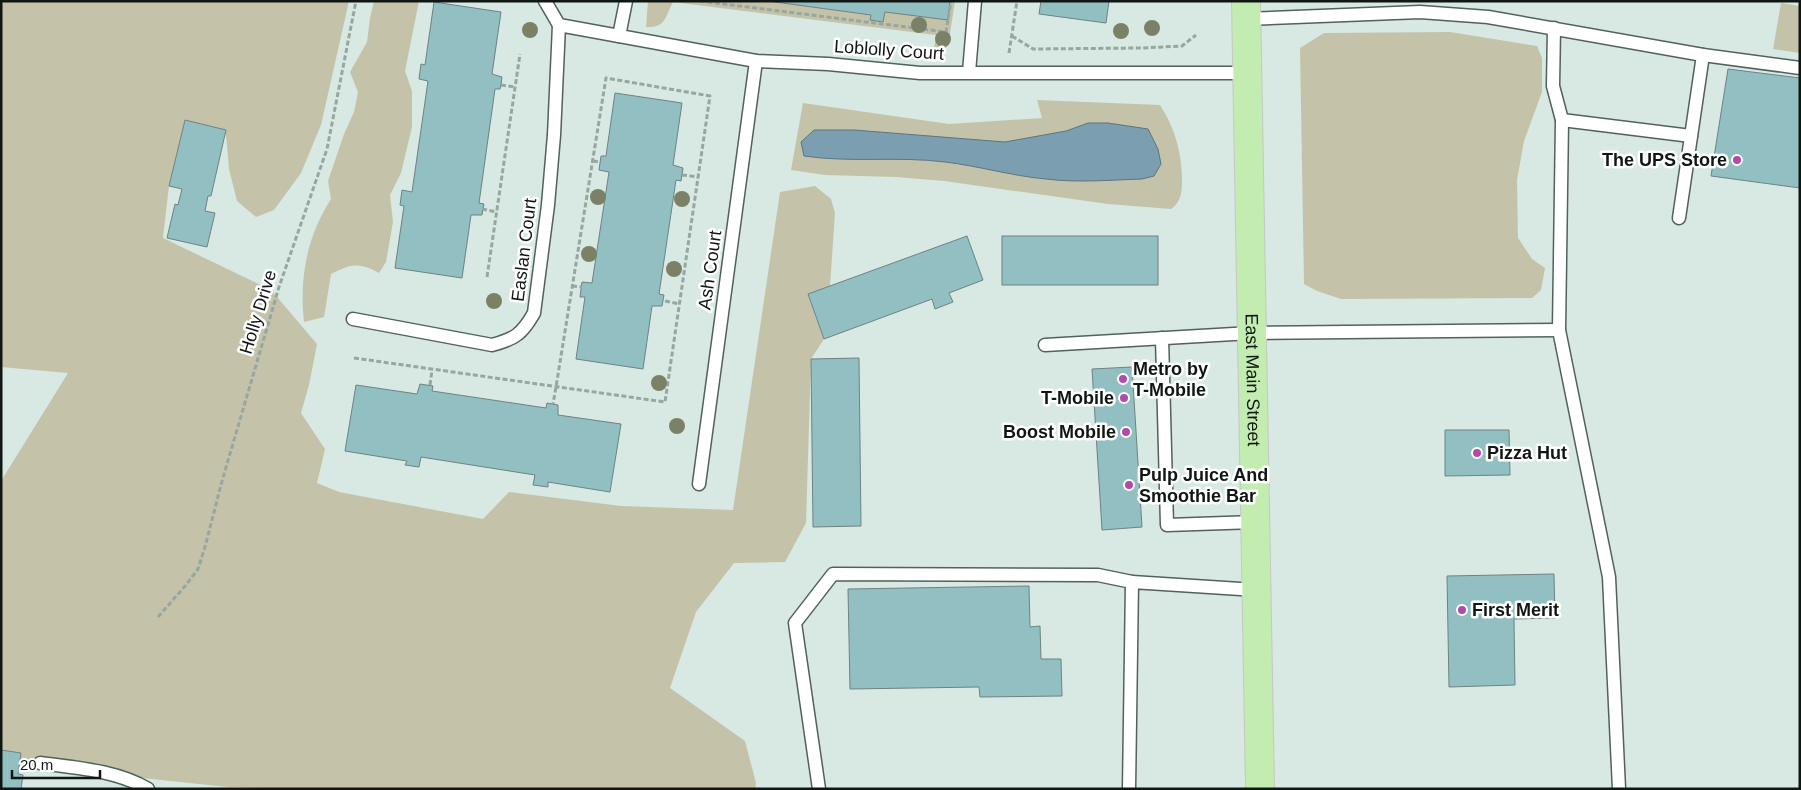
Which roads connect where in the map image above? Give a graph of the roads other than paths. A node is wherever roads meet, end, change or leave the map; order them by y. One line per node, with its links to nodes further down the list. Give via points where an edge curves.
1 (545, 1): 5 (lane)
2 (626, 1): 7 (lane)
3 (975, 1): 11 (lane)
4 (1246, 10): 6 (lane, via 1420,12 1488,17); 12 (main road, East Main Street)
5 (559, 25): 7 (lane, Loblolly Court); 16 (lane, Easlan Court, via 548,205 534,314 526,327 511,340 492,345)
6 (1554, 28): 8 (lane); 13 (lane, via 1553,86)
7 (619, 36): 9 (lane, Loblolly Court)
8 (1703, 55): 10 (lane); 14 (lane)
9 (756, 61): 11 (lane, Loblolly Court, via 920,73); 21 (lane, Ash Court)
10 (1800, 68)
11 (969, 72): 12 (lane, Loblolly Court)
12 (1247, 72): 18 (main road, East Main Street)
13 (1562, 120): 14 (lane); 17 (lane)
14 (1691, 136): 15 (lane)
15 (1679, 218)
16 (353, 319)
17 (1559, 330): 18 (lane); 30 (lane, via 1609,577)
18 (1251, 333): 19 (lane); 22 (main road, East Main Street)
19 (1162, 338): 20 (lane); 22 (lane, via 1167,524)
20 (1044, 345)
21 (699, 484)
22 (1254, 522): 24 (main road, East Main Street)
23 (1132, 582): 24 (lane); 27 (lane, via 1098,575 833,574 795,622); 28 (lane)
24 (1256, 590): 29 (main road, East Main Street)
25 (40, 763): 26 (lane, via 88,769 135,781)
26 (148, 789)
27 (819, 789)
28 (1129, 789)
29 (1260, 789)
30 (1619, 789)

